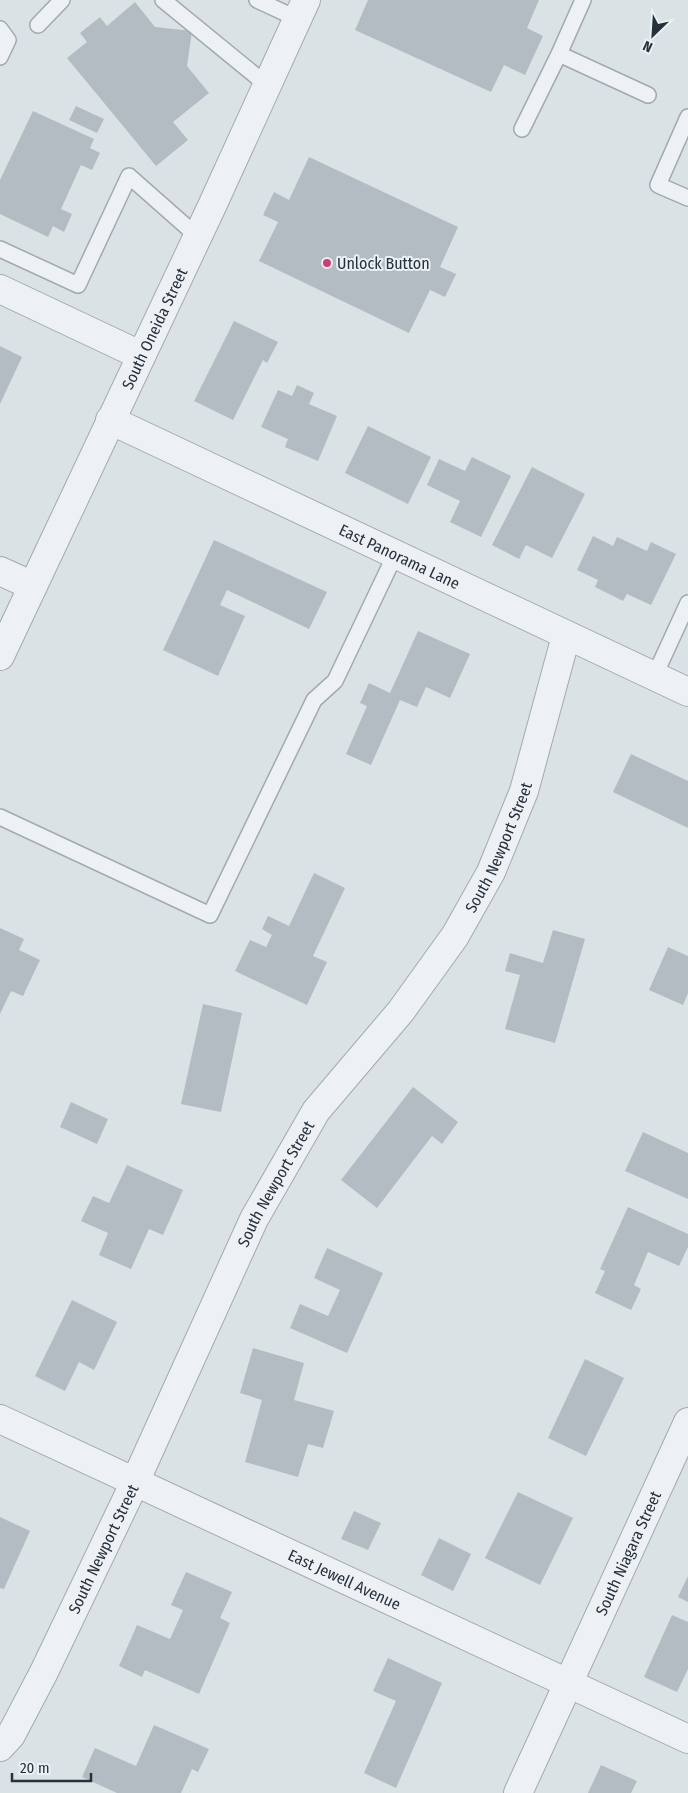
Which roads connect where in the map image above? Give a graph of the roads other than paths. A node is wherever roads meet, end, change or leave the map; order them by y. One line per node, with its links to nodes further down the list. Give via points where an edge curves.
1 (62, 0): 6 (lane)
2 (163, 0): 10 (lane)
3 (257, 0): 5 (lane)
4 (583, 0): 8 (lane)
5 (302, 10): 10 (street, South Oneida Street)
6 (38, 25)
7 (0, 29): 9 (lane, via 8,40)
8 (559, 54): 11 (lane); 13 (lane)
9 (0, 57)
10 (267, 86): 15 (street, South Oneida Street)
11 (648, 95)
12 (688, 117): 14 (lane, via 658,185)
13 (522, 129)
14 (688, 198)
15 (197, 236): 16 (lane, via 129,176 78,285); 18 (street, South Oneida Street)
16 (0, 249)
17 (0, 289): 18 (street)
18 (140, 355): 19 (street, South Oneida Street)
19 (110, 420): 20 (street, East Panorama Lane); 22 (street, South Oneida Street)
20 (395, 555): 24 (street, East Panorama Lane); 28 (lane, via 335,681 314,700 210,915)
21 (0, 571): 22 (street)
22 (33, 586): 25 (street, South Oneida Street)
23 (688, 603): 26 (lane)
24 (566, 636): 26 (street, East Panorama Lane); 31 (street, South Newport Street, via 524,791 491,872 455,936 406,1004 316,1111 250,1228)
25 (0, 656)
26 (654, 677): 27 (street, East Panorama Lane)
27 (688, 692)
28 (0, 817)
29 (0, 1419): 31 (street, East Jewell Avenue)
30 (688, 1422): 32 (street, South Niagara Street)
31 (135, 1482): 32 (street, East Jewell Avenue); 34 (street, South Newport Street, via 12,1735)
32 (568, 1684): 33 (street, East Jewell Avenue); 35 (street, South Niagara Street)
33 (688, 1739)
34 (0, 1747)
35 (518, 1793)

